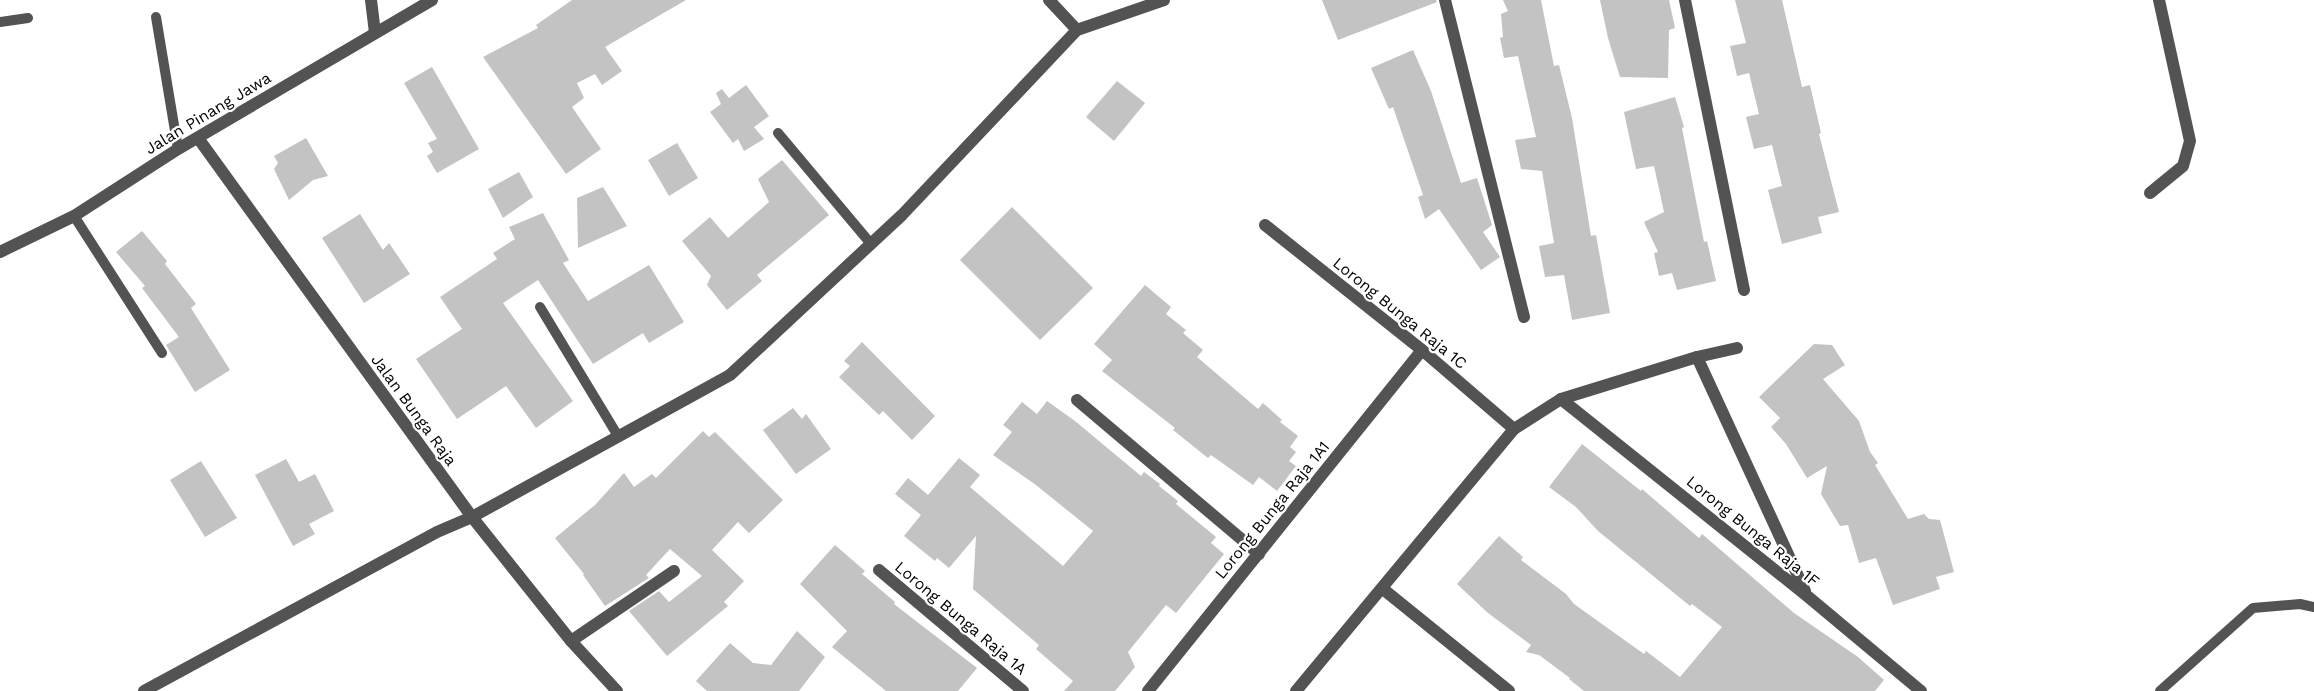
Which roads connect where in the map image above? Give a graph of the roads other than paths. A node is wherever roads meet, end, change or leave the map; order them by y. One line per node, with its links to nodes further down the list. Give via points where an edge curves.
1 (371, 0): 12 (street)
2 (432, 0): 12 (street, Jalan Pinang Jawa)
3 (1049, 0): 11 (street)
4 (1164, 0): 11 (street)
5 (1445, 0): 23 (street)
6 (1685, 0): 21 (street)
7 (2159, 0): 16 (street, via 2190,141 2183,166)
8 (156, 17): 15 (lane)
9 (28, 18): 10 (lane)
10 (0, 22)
11 (1077, 30): 19 (street)
12 (375, 33): 14 (street, Jalan Pinang Jawa)
13 (778, 133): 19 (lane)
14 (198, 138): 15 (street, Jalan Pinang Jawa); 32 (street, Jalan Bunga Raja)
15 (178, 149): 17 (street, Jalan Pinang Jawa)
16 (2150, 193)
17 (74, 216): 20 (street, Jalan Pinang Jawa); 26 (lane)
18 (1264, 225): 25 (street, Lorong Bunga Raja 1C)
19 (871, 244): 31 (street, via 730,375)
20 (0, 252)
21 (1744, 290)
22 (540, 307): 31 (lane)
23 (1524, 317)
24 (1737, 348): 27 (street)
25 (1422, 351): 30 (street, Lorong Bunga Raja 1C); 33 (street, Lorong Bunga Raja 1A1)
26 (162, 352)
27 (1697, 357): 28 (street); 37 (street)
28 (1562, 399): 30 (street); 37 (street, Lorong Bunga Raja 1F)
29 (1077, 400): 33 (street)
30 (1514, 429): 36 (street)
31 (618, 436): 32 (street)
32 (472, 517): 39 (street, Jalan Bunga Raja); 40 (street, via 437,532)
33 (1259, 554): 45 (street, Lorong Bunga Raja 1A1)
34 (674, 570): 39 (street)
35 (879, 570): 44 (street, Lorong Bunga Raja 1A)
36 (1383, 589): 41 (street); 46 (street)
37 (1806, 595): 47 (street, Lorong Bunga Raja 1F)
38 (2314, 605): 48 (lane, via 2253,608)
39 (571, 641): 43 (street, Jalan Bunga Raja)
40 (158, 688): 42 (street)
41 (1300, 689)
42 (144, 691)
43 (617, 691)
44 (1023, 691)
45 (1148, 691)
46 (1509, 691)
47 (1921, 691)
48 (2160, 691)

